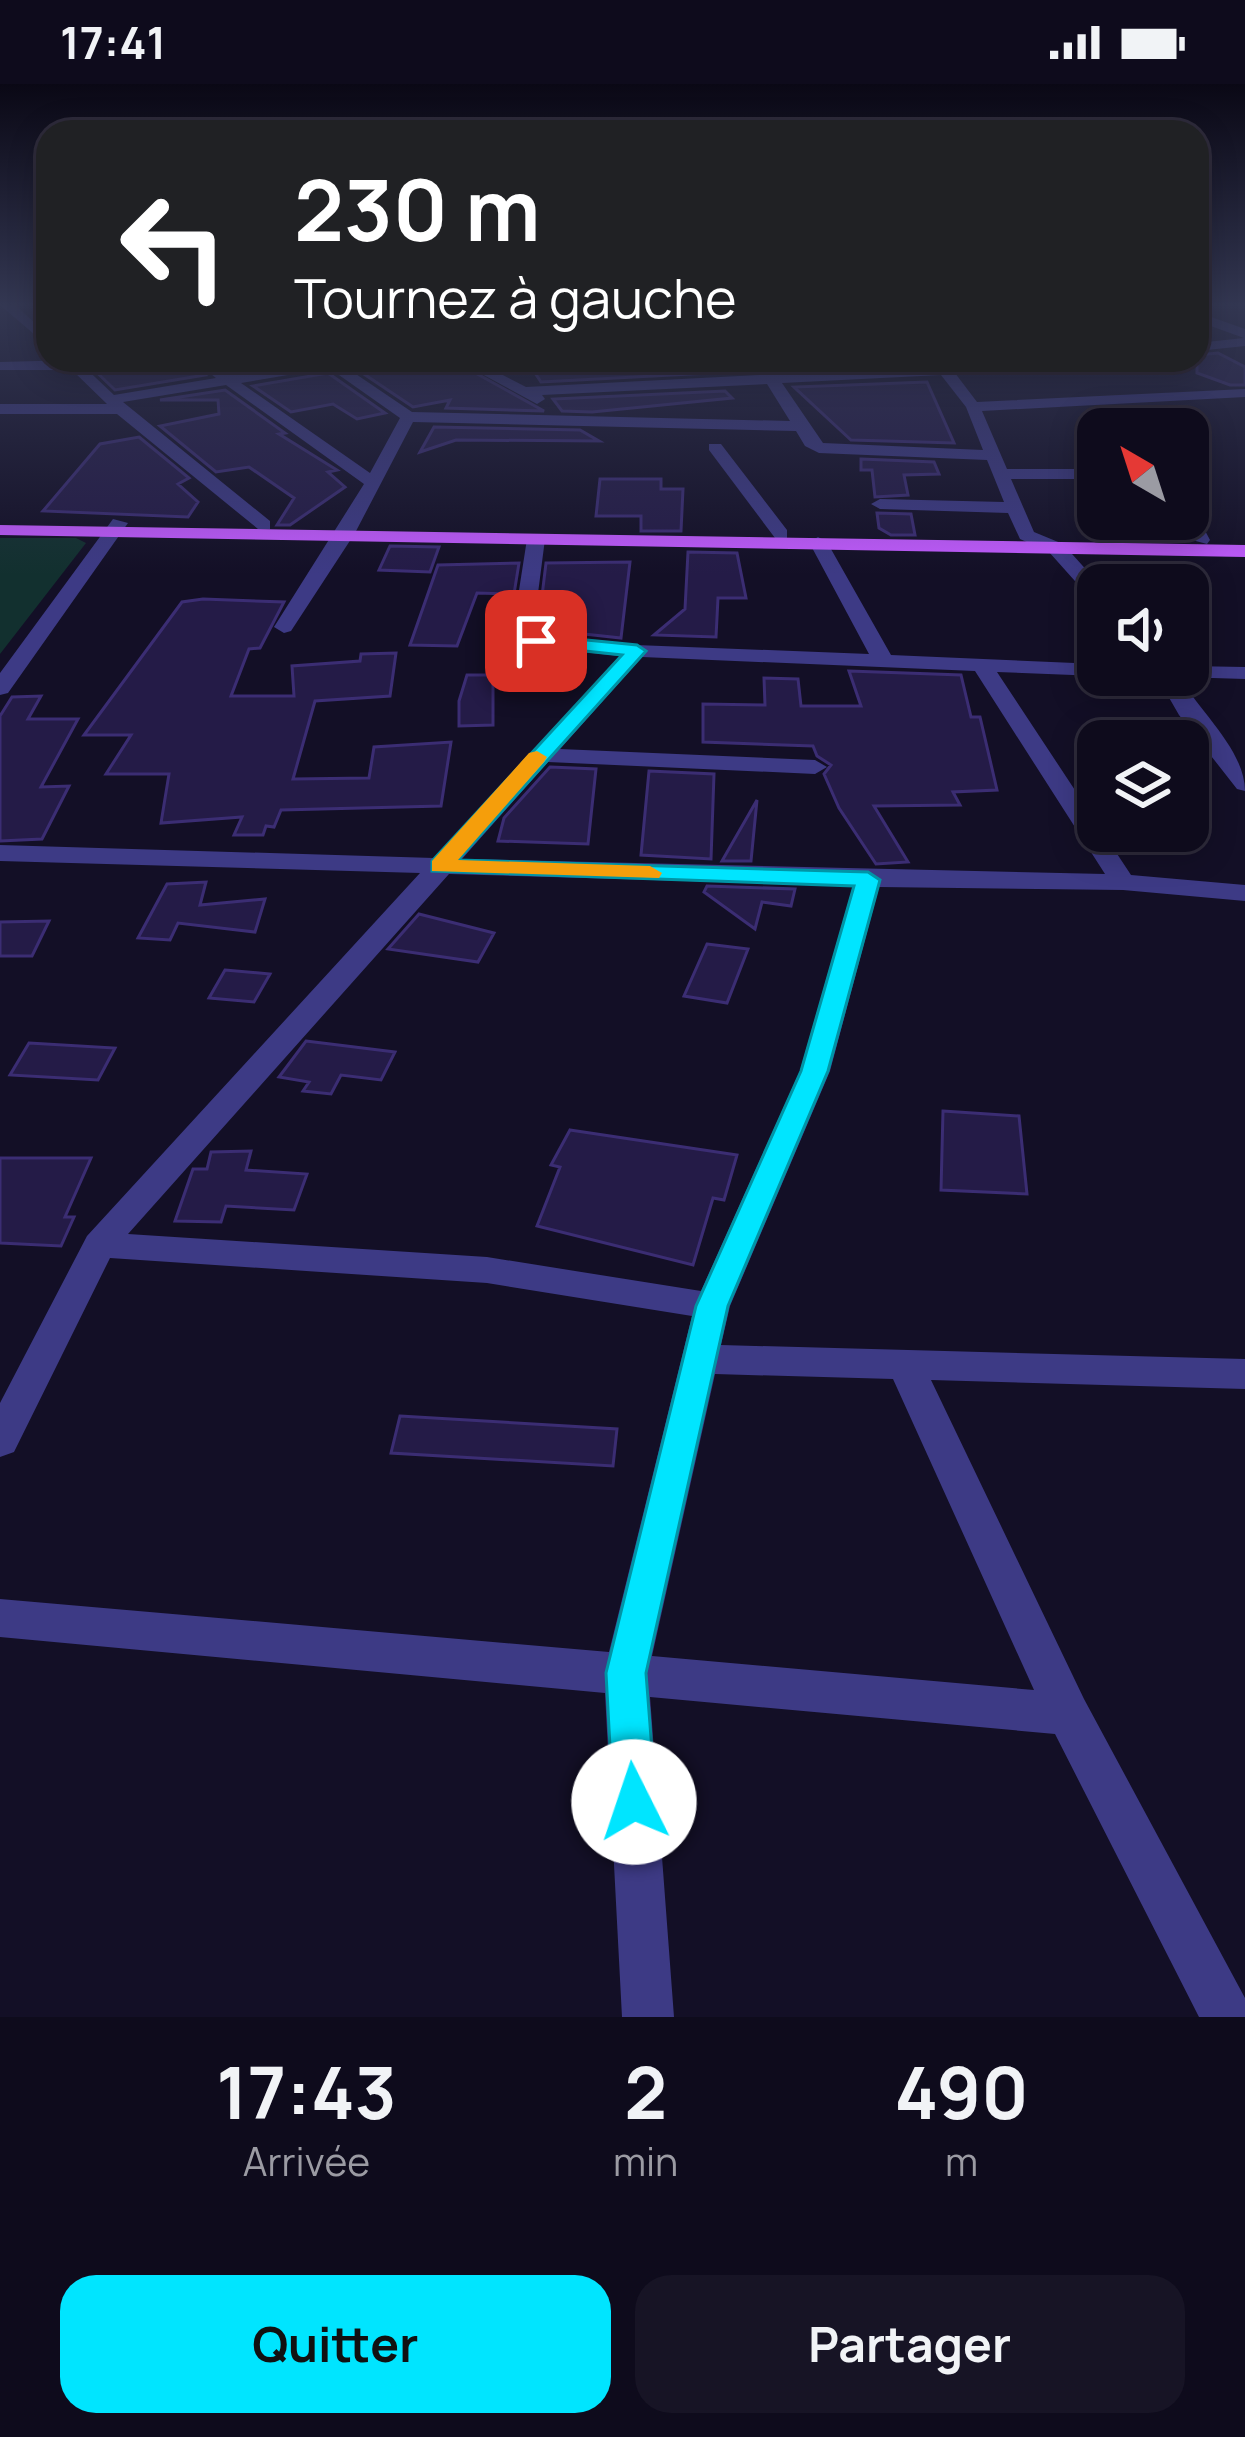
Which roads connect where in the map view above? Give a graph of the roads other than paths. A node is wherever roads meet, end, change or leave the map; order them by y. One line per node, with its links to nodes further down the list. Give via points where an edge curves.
1 (107, 394): 9 (street)
2 (162, 394): 9 (street)
3 (246, 394): 19 (street)
4 (379, 394): 12 (street)
5 (526, 394): 13 (street)
6 (781, 394): 14 (street)
7 (964, 394): 10 (street)
8 (1222, 394): 10 (street)
9 (118, 404): 11 (street); 22 (street)
10 (973, 407): 16 (street)
11 (0, 409)
12 (408, 417): 13 (street); 19 (street)
13 (584, 423): 14 (street)
14 (800, 426): 16 (street, via 811,443 832,451)
15 (715, 447): 26 (street)
16 (995, 455): 17 (street)
17 (1000, 474): 18 (street); 21 (street)
18 (1077, 474)
19 (370, 481): 25 (street)
20 (880, 504): 21 (street)
21 (1015, 508): 27 (street)
22 (264, 525): 24 (main road); 25 (main road)
23 (0, 526): 24 (main road)
24 (116, 527): 25 (main road); 43 (street)
25 (348, 529): 26 (main road); 29 (main road); 36 (street)
26 (782, 534): 27 (main road)
27 (1026, 535): 28 (main road); 33 (street)
28 (1077, 536)
29 (536, 539): 31 (main road); 37 (street, via 522,635)
30 (1202, 540): 32 (main road)
31 (818, 542): 33 (main road); 38 (street)
32 (1245, 542)
33 (1056, 548): 34 (main road); 35 (street)
34 (1245, 551)
35 (1077, 572)
36 (284, 627)
37 (637, 651): 38 (street); 45 (street)
38 (883, 660): 39 (street)
39 (982, 667): 40 (street); 51 (street)
40 (1077, 669)
41 (1209, 672): 42 (street)
42 (1245, 673)
43 (0, 688)
44 (1179, 696): 47 (street)
45 (538, 755): 46 (street); 49 (street)
46 (815, 767)
47 (1245, 784)
48 (0, 853): 49 (street)
49 (440, 866): 50 (street); 53 (street)
50 (868, 880): 51 (street); 54 (street, via 814,1071)
51 (1123, 882): 52 (street)
52 (1242, 898)
53 (99, 1245): 54 (street, via 487,1270); 58 (street)
54 (712, 1306): 55 (street)
55 (699, 1359): 56 (street); 60 (street)
56 (907, 1367): 57 (street); 61 (street)
57 (1241, 1380)
58 (0, 1441)
59 (0, 1618): 60 (street)
60 (626, 1673): 61 (street); 62 (street)
61 (1068, 1714): 63 (street)
62 (648, 2017)
63 (1227, 2017)

